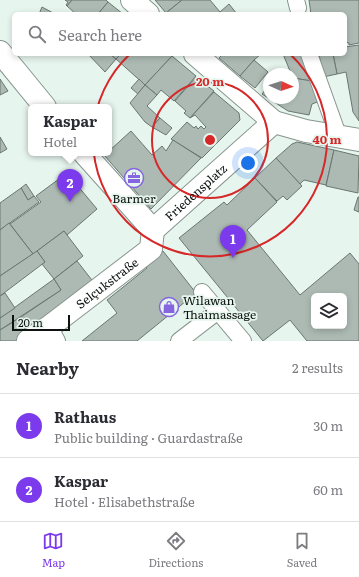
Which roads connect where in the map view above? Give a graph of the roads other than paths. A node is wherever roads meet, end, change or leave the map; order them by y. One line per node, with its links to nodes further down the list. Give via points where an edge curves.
1 (132, 0): 2 (street)
2 (146, 12)
3 (0, 52): 6 (street)
4 (197, 56): 7 (street)
5 (310, 56): 8 (street)
6 (43, 104)
7 (274, 122): 8 (street, via 306,131); 10 (street, Friedensplatz)
8 (349, 138)
9 (87, 156): 10 (street)
10 (153, 230): 13 (street, Selçukstraße, via 151,249)
11 (202, 292): 12 (street)
12 (218, 311): 15 (street); 16 (street)
13 (53, 334): 14 (street, Selçukstraße)
14 (28, 341)
15 (179, 341)
16 (244, 341)

